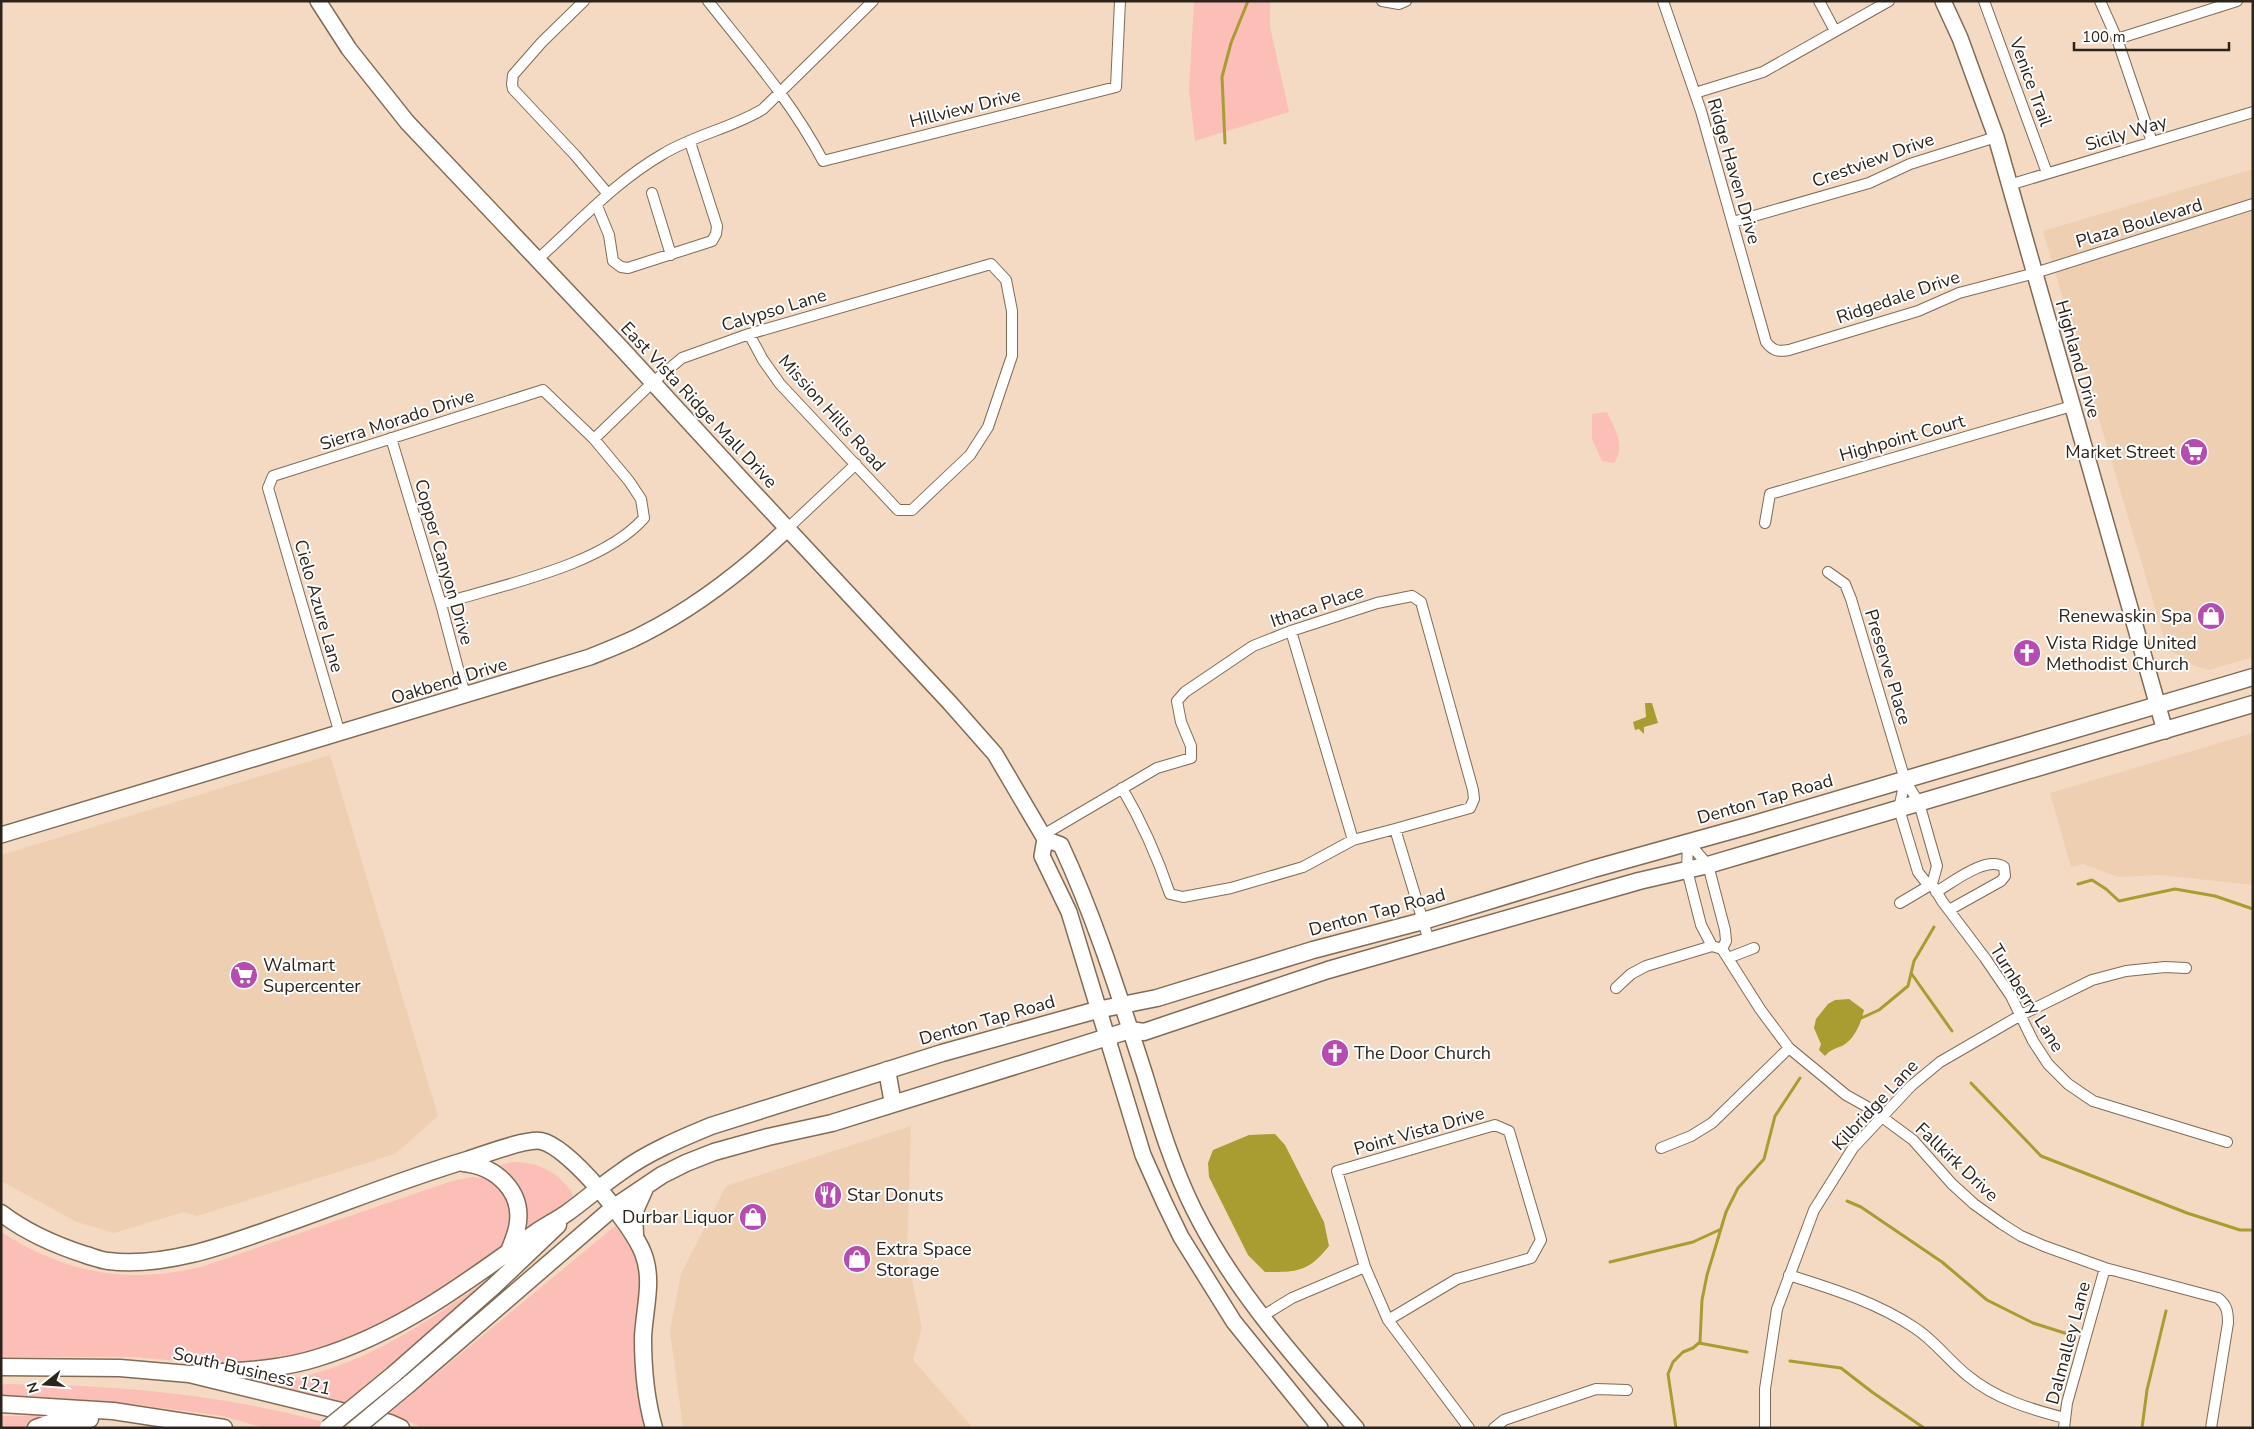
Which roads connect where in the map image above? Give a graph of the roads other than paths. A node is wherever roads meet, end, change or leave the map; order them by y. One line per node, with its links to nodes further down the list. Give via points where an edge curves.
1 (318, 1): 31 (main road, East Vista Ridge Mall Drive, via 349,49 407,122)
2 (584, 1): 26 (street, via 513,75 512,84 513,89)
3 (708, 1): 17 (street)
4 (873, 1): 17 (street)
5 (1120, 1): 17 (street, Hillview Drive, via 1116,87 823,161)
6 (1382, 1): 7 (street, via 1399,4)
7 (1406, 1)
8 (1664, 1): 18 (street, Ridge Haven Drive)
9 (1819, 1): 15 (street)
10 (1889, 1): 15 (street)
11 (1943, 1): 20 (main road, Highland Drive)
12 (1984, 1): 23 (street, Venice Trail)
13 (2100, 1): 16 (street)
14 (2237, 1): 16 (street)
15 (1835, 31): 18 (street, via 1764,72)
16 (2117, 39): 22 (street)
17 (782, 92): 21 (street, via 744,121)
18 (1695, 93): 29 (street, Ridge Haven Drive)
19 (2253, 112): 22 (street, Sicily Way)
20 (1996, 137): 24 (main road, Highland Drive); 29 (street, Crestview Drive, via 1910,164 1870,183)
21 (690, 142): 26 (street, via 664,153); 30 (street, via 717,226 712,241)
22 (2152, 142): 23 (street, Sicily Way)
23 (2047, 173): 24 (street, Sicily Way)
24 (2009, 185): 32 (main road, Highland Drive)
25 (652, 193): 30 (street)
26 (608, 194): 28 (street)
27 (2253, 204): 32 (street, Plaza Boulevard)
28 (597, 206): 30 (street, via 609,235 615,264 628,268); 31 (street)
29 (1733, 222): 34 (street, Ridge Haven Drive, via 1766,342)
30 (671, 255)
31 (538, 260): 35 (main road, East Vista Ridge Mall Drive)
32 (2035, 273): 34 (street, Ridgedale Drive, via 1958,293 1918,311 1789,350); 36 (main road, Highland Drive)
33 (749, 334): 35 (street, Calypso Lane, via 682,358); 39 (street, Mission Hills Road, via 780,384); 41 (street, Calypso Lane, via 991,264 1006,280 1012,311 1012,356 988,427 970,455 912,510)
34 (1772, 350)
35 (654, 382): 38 (street, Calypso Lane); 43 (main road, East Vista Ridge Mall Drive)
36 (2072, 406): 42 (street, Highpoint Court, via 1770,494); 50 (main road, Highland Drive)
37 (391, 438): 38 (street, Sierra Morado Drive, via 543,390); 40 (street, Sierra Morado Drive, via 273,476); 45 (street, Copper Canyon Drive)
38 (594, 439): 45 (street, via 641,499 644,518 633,530 582,559)
39 (856, 464): 41 (street, Mission Hills Road); 43 (street, Oakbend Drive)
40 (268, 488): 52 (street, Cielo Azure Lane)
41 (898, 510)
42 (1765, 523)
43 (788, 528): 48 (main road, Oakbend Drive, via 732,577 643,634 590,657); 59 (main road, East Vista Ridge Mall Drive, via 995,754)
44 (1828, 572): 53 (street, Preserve Place, via 1845,584 1851,599)
45 (441, 604): 48 (street, Copper Canyon Drive)
46 (1291, 631): 54 (street, Ithaca Place, via 1253,646 1185,692 1177,701 1191,746 1191,758 1158,768); 57 (street, Ithaca Place, via 1377,603 1412,596 1421,602 1474,799 1470,808); 60 (street)
47 (2253, 677): 50 (main road, Denton Tap Road)
48 (465, 695): 52 (main road, Oakbend Drive)
49 (2250, 704): 51 (main road)
50 (2158, 705): 51 (main road, Highland Drive); 53 (main road, Denton Tap Road)
51 (2165, 730): 55 (main road)
52 (340, 734): 58 (main road, Oakbend Drive)
53 (1905, 780): 55 (street); 56 (street, Turnberry Lane); 61 (main road, Denton Tap Road)
54 (1122, 788): 59 (street, Ithaca Place); 60 (street, via 1141,820 1170,894 1183,897 1231,888 1303,867)
55 (1919, 803): 56 (main road); 64 (street, via 1937,866)
56 (1899, 809): 62 (main road); 64 (street, Turnberry Lane, via 1918,872)
57 (1395, 829): 60 (street); 67 (street)
58 (1, 835)
59 (1044, 837): 74 (main road, East Vista Ridge Mall Drive, via 1061,845 1083,892); 75 (main road, East Vista Ridge Mall Drive, via 1042,856 1069,912)
60 (1353, 840)
61 (1688, 842): 62 (street); 63 (street); 67 (main road, Denton Tap Road)
62 (1708, 865): 63 (main road); 71 (street, via 1725,930)
63 (1687, 870): 68 (main road); 69 (street, via 1702,925)
64 (1934, 888): 65 (street); 66 (street, Turnberry Lane); 66 (street, via 1984,864 1998,863 2004,867 2005,876 2001,881)
65 (1900, 903)
66 (1949, 910): 76 (street, Turnberry Lane, via 1990,965)
67 (1423, 921): 68 (street); 74 (main road, Denton Tap Road, via 1313,950 1157,998)
68 (1429, 941): 77 (main road, via 1328,970 1144,1032)
69 (1712, 946): 71 (street); 73 (street, via 1646,966)
70 (1754, 948): 71 (street)
71 (1725, 954): 79 (street, Fallkirk Drive)
72 (2186, 968): 76 (street, Kilbridge Lane, via 2165,967 2092,980)
73 (1616, 988)
74 (1122, 1005): 75 (main road, Denton Tap Road); 77 (main road, East Vista Ridge Mall Drive)
75 (1097, 1010): 78 (main road, East Vista Ridge Mall Drive); 80 (main road, Denton Tap Road)
76 (2021, 1015): 82 (street, Kilbridge Lane, via 1940,1062 1911,1086); 83 (street, Turnberry Lane, via 2048,1064 2093,1102)
77 (1130, 1030): 78 (main road); 98 (main road, East Vista Ridge Mall Drive, via 1166,1140 1194,1209 1224,1263)
78 (1106, 1037): 81 (main road); 100 (main road, East Vista Ridge Mall Drive, via 1143,1155 1160,1194 1181,1237)
79 (1789, 1048): 82 (street, Fallkirk Drive, via 1840,1090); 84 (street, via 1712,1122 1691,1136)
80 (887, 1070): 81 (main road); 87 (main road, Denton Tap Road, via 711,1126 678,1139)
81 (893, 1104): 88 (main road, via 832,1123 714,1152)
82 (1882, 1118): 96 (street, Fallkirk Drive, via 1913,1140 1952,1184 2002,1224 2044,1246); 97 (street, Kilbridge Lane, via 1853,1148 1832,1179 1814,1210)
83 (2227, 1142)
84 (1661, 1148)
85 (568, 1158): 86 (main road, via 541,1141); 87 (main road, via 592,1169); 89 (main road)
86 (458, 1162): 91 (main road, via 244,1239 176,1258 151,1261 107,1261 90,1256 51,1243); 94 (main road, via 494,1172 516,1201 518,1227)
87 (619, 1173): 89 (main road, Denton Tap Road)
88 (647, 1184): 90 (main road); 93 (main road, via 634,1213)
89 (599, 1188): 90 (main road); 92 (main road, Denton Tap Road)
90 (613, 1208): 93 (main road); 110 (main road, bridge)
91 (1, 1213)
92 (567, 1213): 94 (main road); 109 (main road, bridge, via 553,1232 394,1374)
93 (635, 1235): 112 (main road, via 644,1254 648,1274 645,1375)
94 (508, 1254): 102 (main road, via 403,1322 316,1359 260,1369)
95 (1365, 1268): 98 (street, via 1292,1298); 99 (street); 99 (street, Point Vista Drive, via 1338,1171 1495,1125 1509,1131 1541,1240 1530,1258 1457,1280)
96 (2105, 1268): 106 (street, Dalmalley Lane); 118 (street, Fallkirk Drive, via 2218,1298 2224,1303 2228,1310 2228,1323)
97 (1789, 1275): 106 (street, via 1827,1286 1888,1311 1916,1329 1968,1376 1998,1396); 117 (street, Kilbridge Lane, via 1777,1309 1770,1347)
98 (1261, 1317): 100 (main road); 114 (main road, East Vista Ridge Mall Drive)
99 (1388, 1320): 115 (street)
100 (1234, 1322): 113 (main road, East Vista Ridge Mall Drive)
101 (1, 1367): 102 (main road, South Business 121, via 120,1368)
102 (189, 1374): 111 (main road, South Business 121)
103 (1627, 1390): 116 (street, via 1596,1390 1504,1420)
104 (1, 1404): 105 (main road)
105 (113, 1411): 107 (main road, via 102,1419 58,1420); 108 (main road)
106 (2064, 1423)
107 (36, 1428)
108 (224, 1428)
109 (328, 1428)
110 (356, 1428)
111 (401, 1428)
112 (654, 1428)
113 (1320, 1428)
114 (1356, 1428)
115 (1469, 1428)
116 (1494, 1428)
117 (1765, 1428)
118 (2211, 1428)

